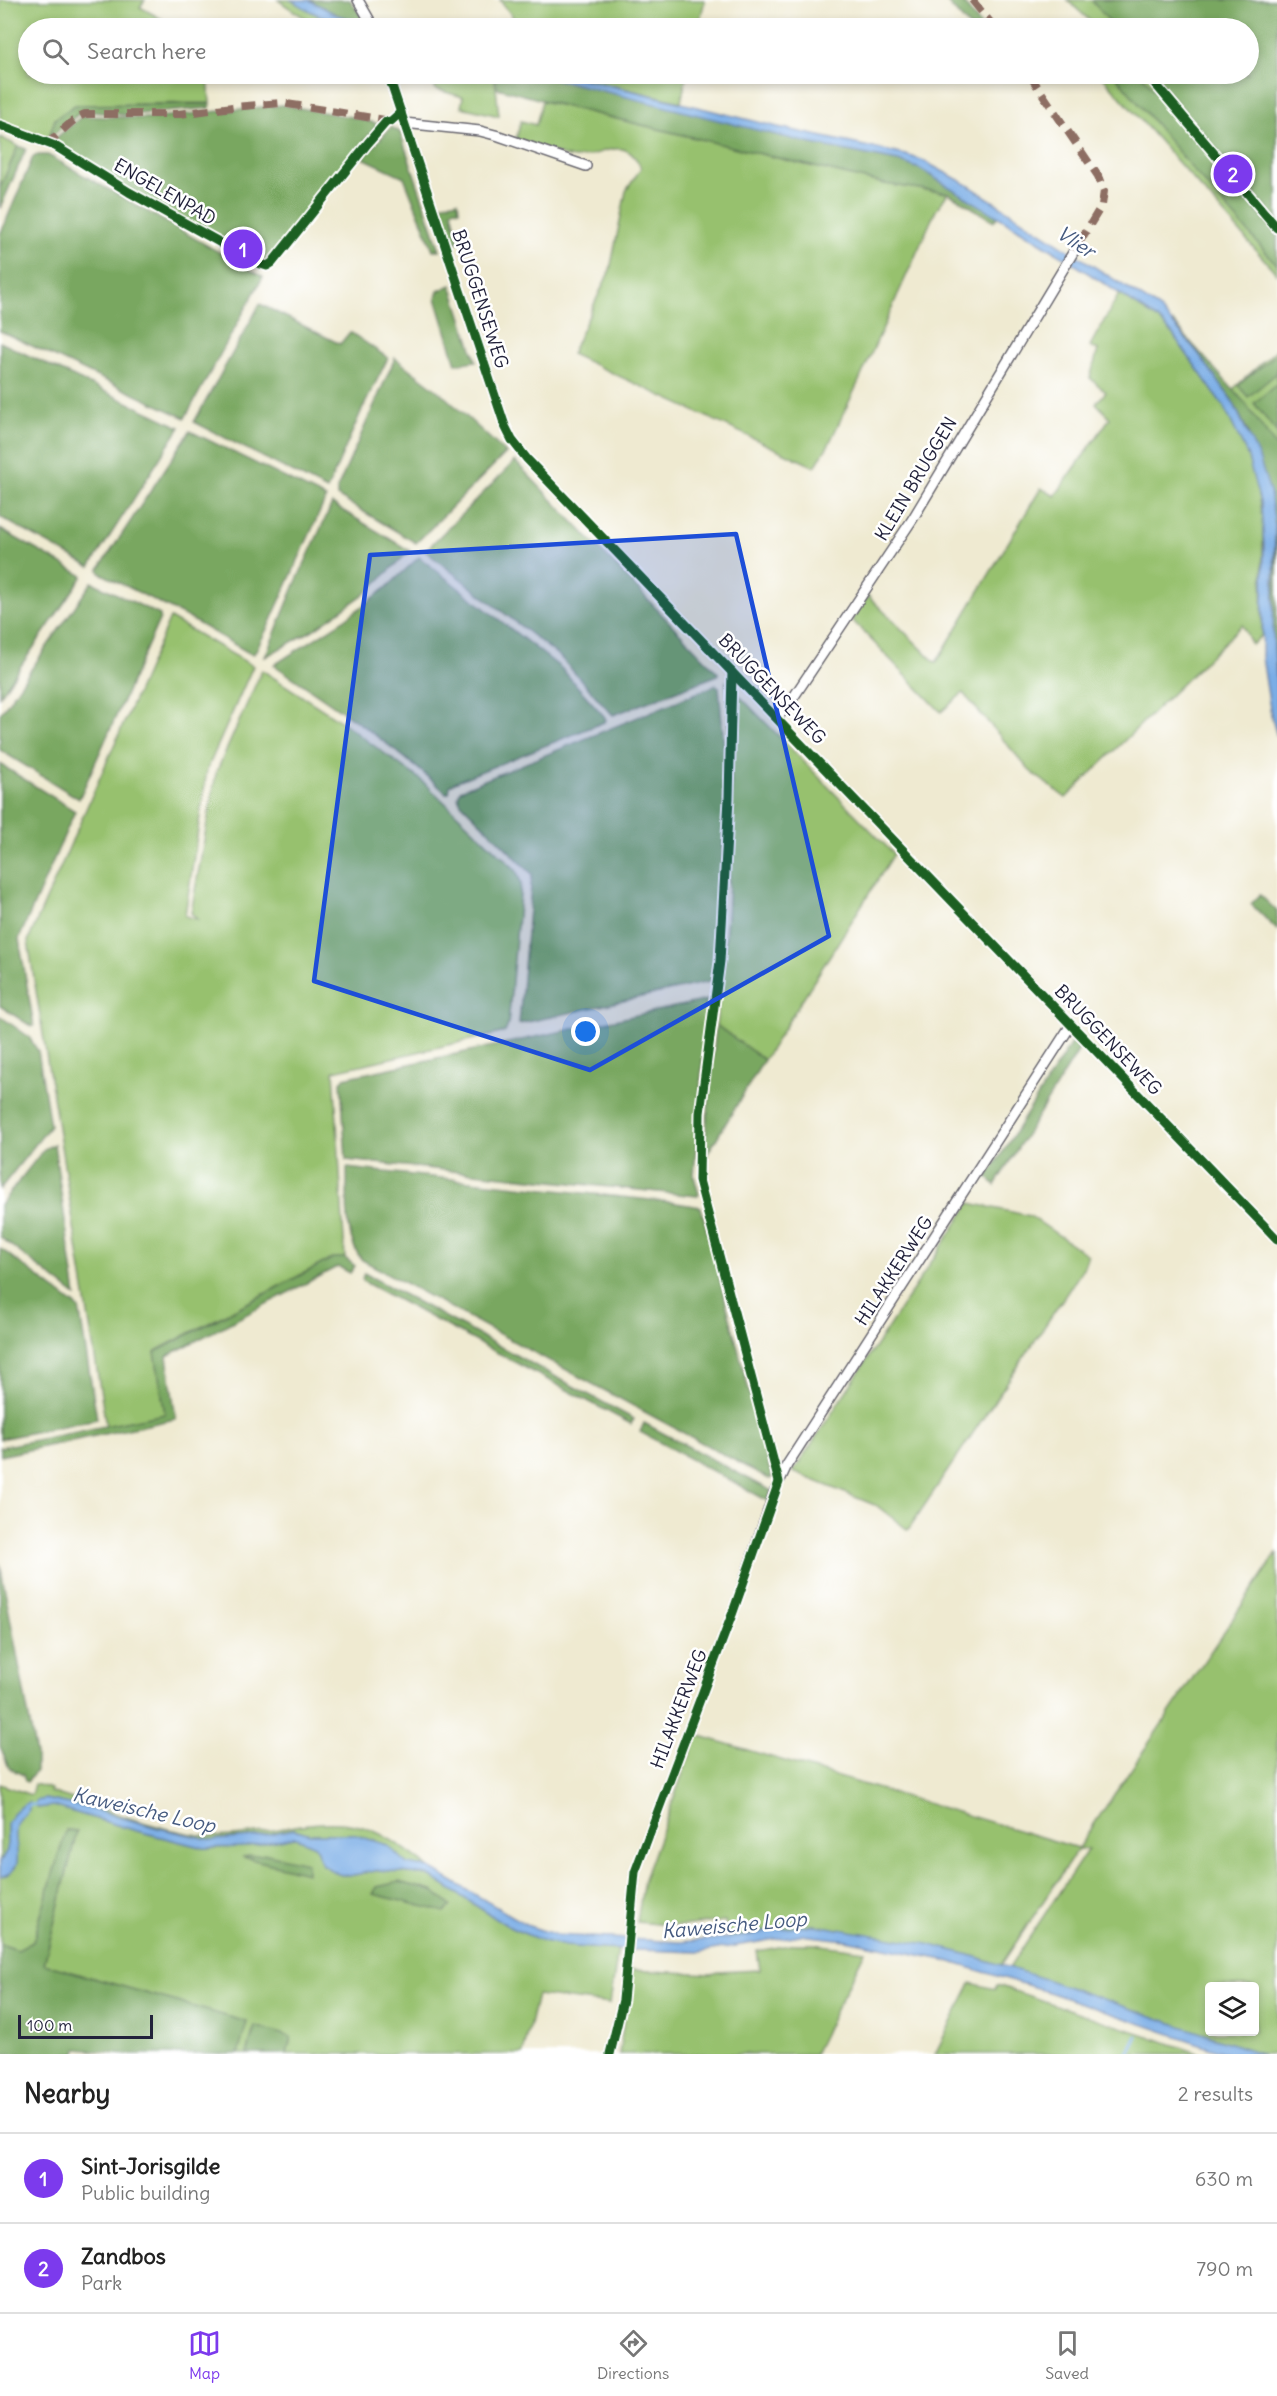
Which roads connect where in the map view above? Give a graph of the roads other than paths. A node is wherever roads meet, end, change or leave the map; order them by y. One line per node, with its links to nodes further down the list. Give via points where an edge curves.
1 (358, 0): 2 (street)
2 (368, 18)
3 (391, 84): 4 (street, BRUGGENSEWEG)
4 (401, 112): 5 (street); 6 (street, BRUGGENSEWEG)
5 (391, 121)
6 (404, 123): 7 (street, via 489,133); 9 (street, BRUGGENSEWEG, via 512,441)
7 (586, 166)
8 (1074, 251): 9 (street, KLEIN BRUGGEN, via 912,520)
9 (776, 718): 10 (street, BRUGGENSEWEG)
10 (1071, 1025): 11 (street, BRUGGENSEWEG); 12 (street, HILAKKERWEG, via 787,1465 774,1493 635,1872 623,2000)
11 (1277, 1239)
12 (610, 2054)

